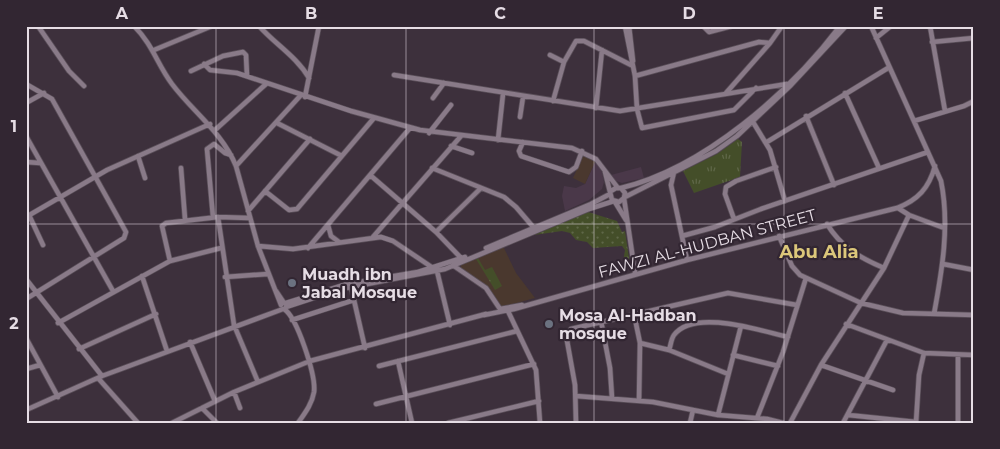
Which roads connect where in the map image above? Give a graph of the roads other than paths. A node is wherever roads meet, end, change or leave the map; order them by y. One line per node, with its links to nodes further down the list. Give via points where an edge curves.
1 (38, 26): 38 (street, via 69,71)
2 (134, 26): 21 (street)
3 (212, 26): 21 (street)
4 (259, 26): 33 (street, via 300,65)
5 (319, 26): 33 (street)
6 (627, 26): 19 (street)
7 (702, 26): 15 (street, via 707,32)
8 (732, 26): 15 (street)
9 (782, 26): 20 (street)
10 (840, 26): 37 (street)
11 (846, 26): 58 (street)
12 (870, 26): 16 (street)
13 (891, 26): 16 (street)
14 (930, 26): 18 (street)
15 (720, 28)
16 (876, 38): 27 (street)
17 (974, 38): 18 (street)
18 (932, 42): 53 (street)
19 (630, 43): 26 (street); 28 (street)
20 (770, 43): 32 (street, via 762,41); 43 (street)
21 (154, 50): 60 (street, via 172,84)
22 (602, 50): 24 (street, via 578,40); 26 (street); 51 (street)
23 (550, 55): 24 (street)
24 (564, 62): 47 (street)
25 (204, 64): 29 (street); 31 (street, via 210,70); 31 (street, via 243,52)
26 (631, 65): 28 (street)
27 (888, 68): 41 (street); 57 (street)
28 (633, 70): 32 (street)
29 (191, 71)
30 (394, 75): 34 (street)
31 (247, 76): 36 (street)
32 (635, 76): 52 (street)
33 (309, 78): 44 (street)
34 (444, 83): 42 (street); 46 (street)
35 (26, 84): 40 (street)
36 (266, 84): 44 (street); 62 (street)
37 (788, 84): 39 (street); 94 (street, via 714,146 647,180)
38 (84, 86)
39 (756, 88): 43 (street); 52 (street, via 734,110 651,127 641,127)
40 (44, 93): 49 (street); 88 (street, via 52,99)
41 (846, 93): 54 (street); 85 (street)
42 (503, 94): 45 (street); 67 (street)
43 (726, 94): 52 (street)
44 (303, 96): 56 (street); 59 (street)
45 (524, 97): 47 (street); 55 (street)
46 (433, 98)
47 (553, 101): 51 (street)
48 (974, 102): 53 (street)
49 (26, 103)
50 (451, 105): 63 (street)
51 (596, 108): 52 (street)
52 (638, 109)
53 (945, 111): 57 (street)
54 (806, 116): 69 (street); 92 (street)
55 (520, 117)
56 (374, 118): 61 (street); 75 (street)
57 (914, 120): 72 (street)
58 (753, 122): 69 (street); 86 (street, via 727,144)
59 (277, 123): 66 (street); 79 (street)
60 (210, 124): 62 (street); 76 (street)
61 (410, 128): 63 (street); 87 (street)
62 (215, 130): 74 (street)
63 (429, 132): 65 (street)
64 (26, 136): 78 (street)
65 (460, 136): 67 (street); 70 (street)
66 (310, 139): 75 (street); 95 (street)
67 (498, 140): 68 (street)
68 (523, 142): 71 (street); 71 (street, via 519,151 521,156 569,172 576,166)
69 (767, 142): 82 (street)
70 (451, 146): 73 (street); 84 (street)
71 (582, 151): 81 (street)
72 (928, 152): 80 (street); 85 (street)
73 (472, 153)
74 (231, 154): 79 (street); 106 (street, via 214,144 207,149)
75 (340, 155): 95 (street, via 295,210 289,210)
76 (138, 156): 88 (street); 89 (street)
77 (26, 162): 78 (street)
78 (40, 163): 97 (street)
79 (236, 166): 103 (street)
80 (935, 166): 102 (street, FAWZI AL-HUDBAN STREET, via 922,193); 113 (street, via 943,190)
81 (603, 167): 94 (street); 96 (street)
82 (776, 167): 99 (street); 109 (street, via 726,187 725,194)
83 (181, 168): 108 (street)
84 (432, 168): 93 (street); 101 (street)
85 (879, 168): 92 (street)
86 (674, 172): 90 (street); 91 (street)
87 (370, 175): 101 (street); 112 (street)
88 (96, 176): 97 (street); 124 (street, via 126,232 124,238)
89 (145, 178)
90 (662, 178): 91 (street); 98 (street)
91 (671, 185): 116 (street)
92 (834, 185): 99 (street)
93 (482, 188): 114 (street, via 508,200); 115 (street)
94 (620, 188): 96 (street); 98 (street)
95 (266, 192): 103 (street)
96 (611, 192): 100 (street); 114 (street)
97 (60, 196): 105 (street); 124 (street)
98 (624, 198): 100 (street); 110 (street)
99 (785, 201): 109 (street)
100 (614, 202): 110 (street); 114 (street)
101 (402, 203): 115 (street); 118 (street)
102 (898, 208): 104 (street); 111 (street, FAWZI AL-HUDBAN STREET)
103 (248, 211): 107 (street)
104 (909, 215): 113 (street); 130 (street)
105 (28, 216): 120 (street)
106 (216, 217): 107 (street); 108 (street); 122 (street)
107 (249, 218): 121 (street)
108 (185, 219): 126 (street, via 162,226)
109 (734, 219): 116 (street)
110 (628, 223): 133 (street)
111 (827, 224): 117 (street, FAWZI AL-HUDBAN STREET); 130 (street, via 850,251)
112 (328, 225): 119 (street, via 332,236); 123 (street)
113 (944, 228): 128 (street)
114 (535, 229): 125 (street); 129 (street)
115 (436, 232): 125 (street)
116 (682, 236): 127 (street)
117 (779, 236): 127 (street, FAWZI AL-HUDBAN STREET); 137 (street, via 792,266)
118 (373, 237): 119 (street); 131 (street, via 393,241)
119 (339, 242): 123 (street)
120 (43, 245)
121 (258, 246): 123 (street, via 288,250); 134 (street)
122 (221, 248): 126 (street); 136 (street)
123 (308, 248)
124 (94, 257): 140 (street); 141 (street)
125 (462, 259): 131 (street)
126 (170, 260): 135 (street)
127 (686, 260): 133 (street, FAWZI AL-HUDBAN STREET)
128 (943, 264): 132 (street); 152 (street)
129 (454, 266): 131 (street); 148 (street, via 486,288)
130 (884, 268): 144 (street)
131 (435, 269): 139 (street); 147 (street, via 347,284); 158 (street)
132 (974, 270)
133 (635, 273): 145 (street, FAWZI AL-HUDBAN STREET)
134 (268, 274): 136 (street); 147 (street)
135 (142, 276): 140 (street); 150 (street)
136 (225, 277): 161 (street)
137 (806, 278): 144 (street); 146 (street)
138 (26, 279): 141 (street)
139 (351, 287): 143 (street); 147 (street)
140 (113, 291): 157 (street)
141 (36, 292): 142 (street); 157 (street)
142 (26, 299)
143 (354, 300): 155 (street); 169 (street)
144 (861, 303): 152 (street, via 892,312); 160 (street)
145 (524, 305): 148 (street, FAWZI AL-HUDBAN STREET); 149 (street, FAWZI AL-HUDBAN STREET)
146 (797, 305): 151 (street, via 728,293); 164 (street)
147 (284, 306): 155 (street); 161 (street)
148 (504, 309): 149 (street, FAWZI AL-HUDBAN STREET); 154 (street); 158 (street, FAWZI AL-HUDBAN STREET); 159 (street)
149 (514, 309): 154 (street)
150 (156, 314): 170 (street); 172 (street)
151 (634, 314): 156 (street); 168 (street)
152 (934, 314): 153 (street)
153 (974, 315)
154 (512, 317): 159 (street)
155 (292, 320): 177 (street)
156 (601, 321): 192 (street, via 566,333); 194 (street)
157 (58, 323): 170 (street)
158 (450, 324): 169 (street, FAWZI AL-HUDBAN STREET)
159 (513, 324): 163 (street)
160 (846, 324): 166 (street); 181 (street)
161 (234, 325): 167 (street); 188 (street)
162 (741, 326): 164 (street); 171 (street, via 719,322 686,327 675,334); 174 (street)
163 (517, 331): 178 (street); 179 (street)
164 (788, 337): 183 (street)
165 (26, 338): 180 (street)
166 (887, 340): 173 (street); 187 (street)
167 (190, 342): 172 (street); 195 (street)
168 (640, 344): 171 (street); 197 (street)
169 (364, 348): 177 (street, FAWZI AL-HUDBAN STREET)
170 (79, 349): 186 (street)
171 (669, 350): 185 (street)
172 (166, 351): 186 (street)
173 (924, 353): 176 (street); 206 (street)
174 (732, 355): 183 (street); 185 (street)
175 (974, 355): 176 (street)
176 (958, 356): 219 (street)
177 (310, 361): 188 (street, FAWZI AL-HUDBAN STREET); 210 (street, via 314,393)
178 (398, 361): 182 (street); 191 (street)
179 (534, 364): 191 (street); 196 (street)
180 (40, 365): 184 (street); 193 (street)
181 (821, 365): 187 (street); 217 (street)
182 (379, 366)
183 (778, 366): 205 (street)
184 (26, 369)
185 (728, 374): 203 (street)
186 (100, 377): 193 (street); 207 (street)
187 (865, 380): 189 (street); 204 (street)
188 (258, 382): 190 (street, FAWZI AL-HUDBAN STREET)
189 (894, 390)
190 (234, 392): 195 (street, FAWZI AL-HUDBAN STREET); 200 (street)
191 (406, 396): 198 (street); 211 (street)
192 (576, 396): 194 (street); 214 (street)
193 (58, 397): 201 (street)
194 (612, 398): 197 (street)
195 (215, 401): 199 (street, FAWZI AL-HUDBAN STREET)
196 (539, 401): 212 (street); 213 (street)
197 (639, 401): 202 (street)
198 (376, 404)
199 (202, 408): 208 (street, FAWZI AL-HUDBAN STREET); 209 (street)
200 (240, 408)
201 (26, 410)
202 (694, 410): 203 (street); 215 (street)
203 (718, 415): 205 (street)
204 (848, 415): 206 (street); 218 (street)
205 (757, 418): 216 (street)
206 (916, 422)
207 (138, 423)
208 (172, 423)
209 (217, 423)
210 (298, 423)
211 (412, 423)
212 (448, 423)
213 (540, 423)
214 (576, 423)
215 (690, 423)
216 (783, 423)
217 (790, 423)
218 (842, 423)
219 (958, 423)

